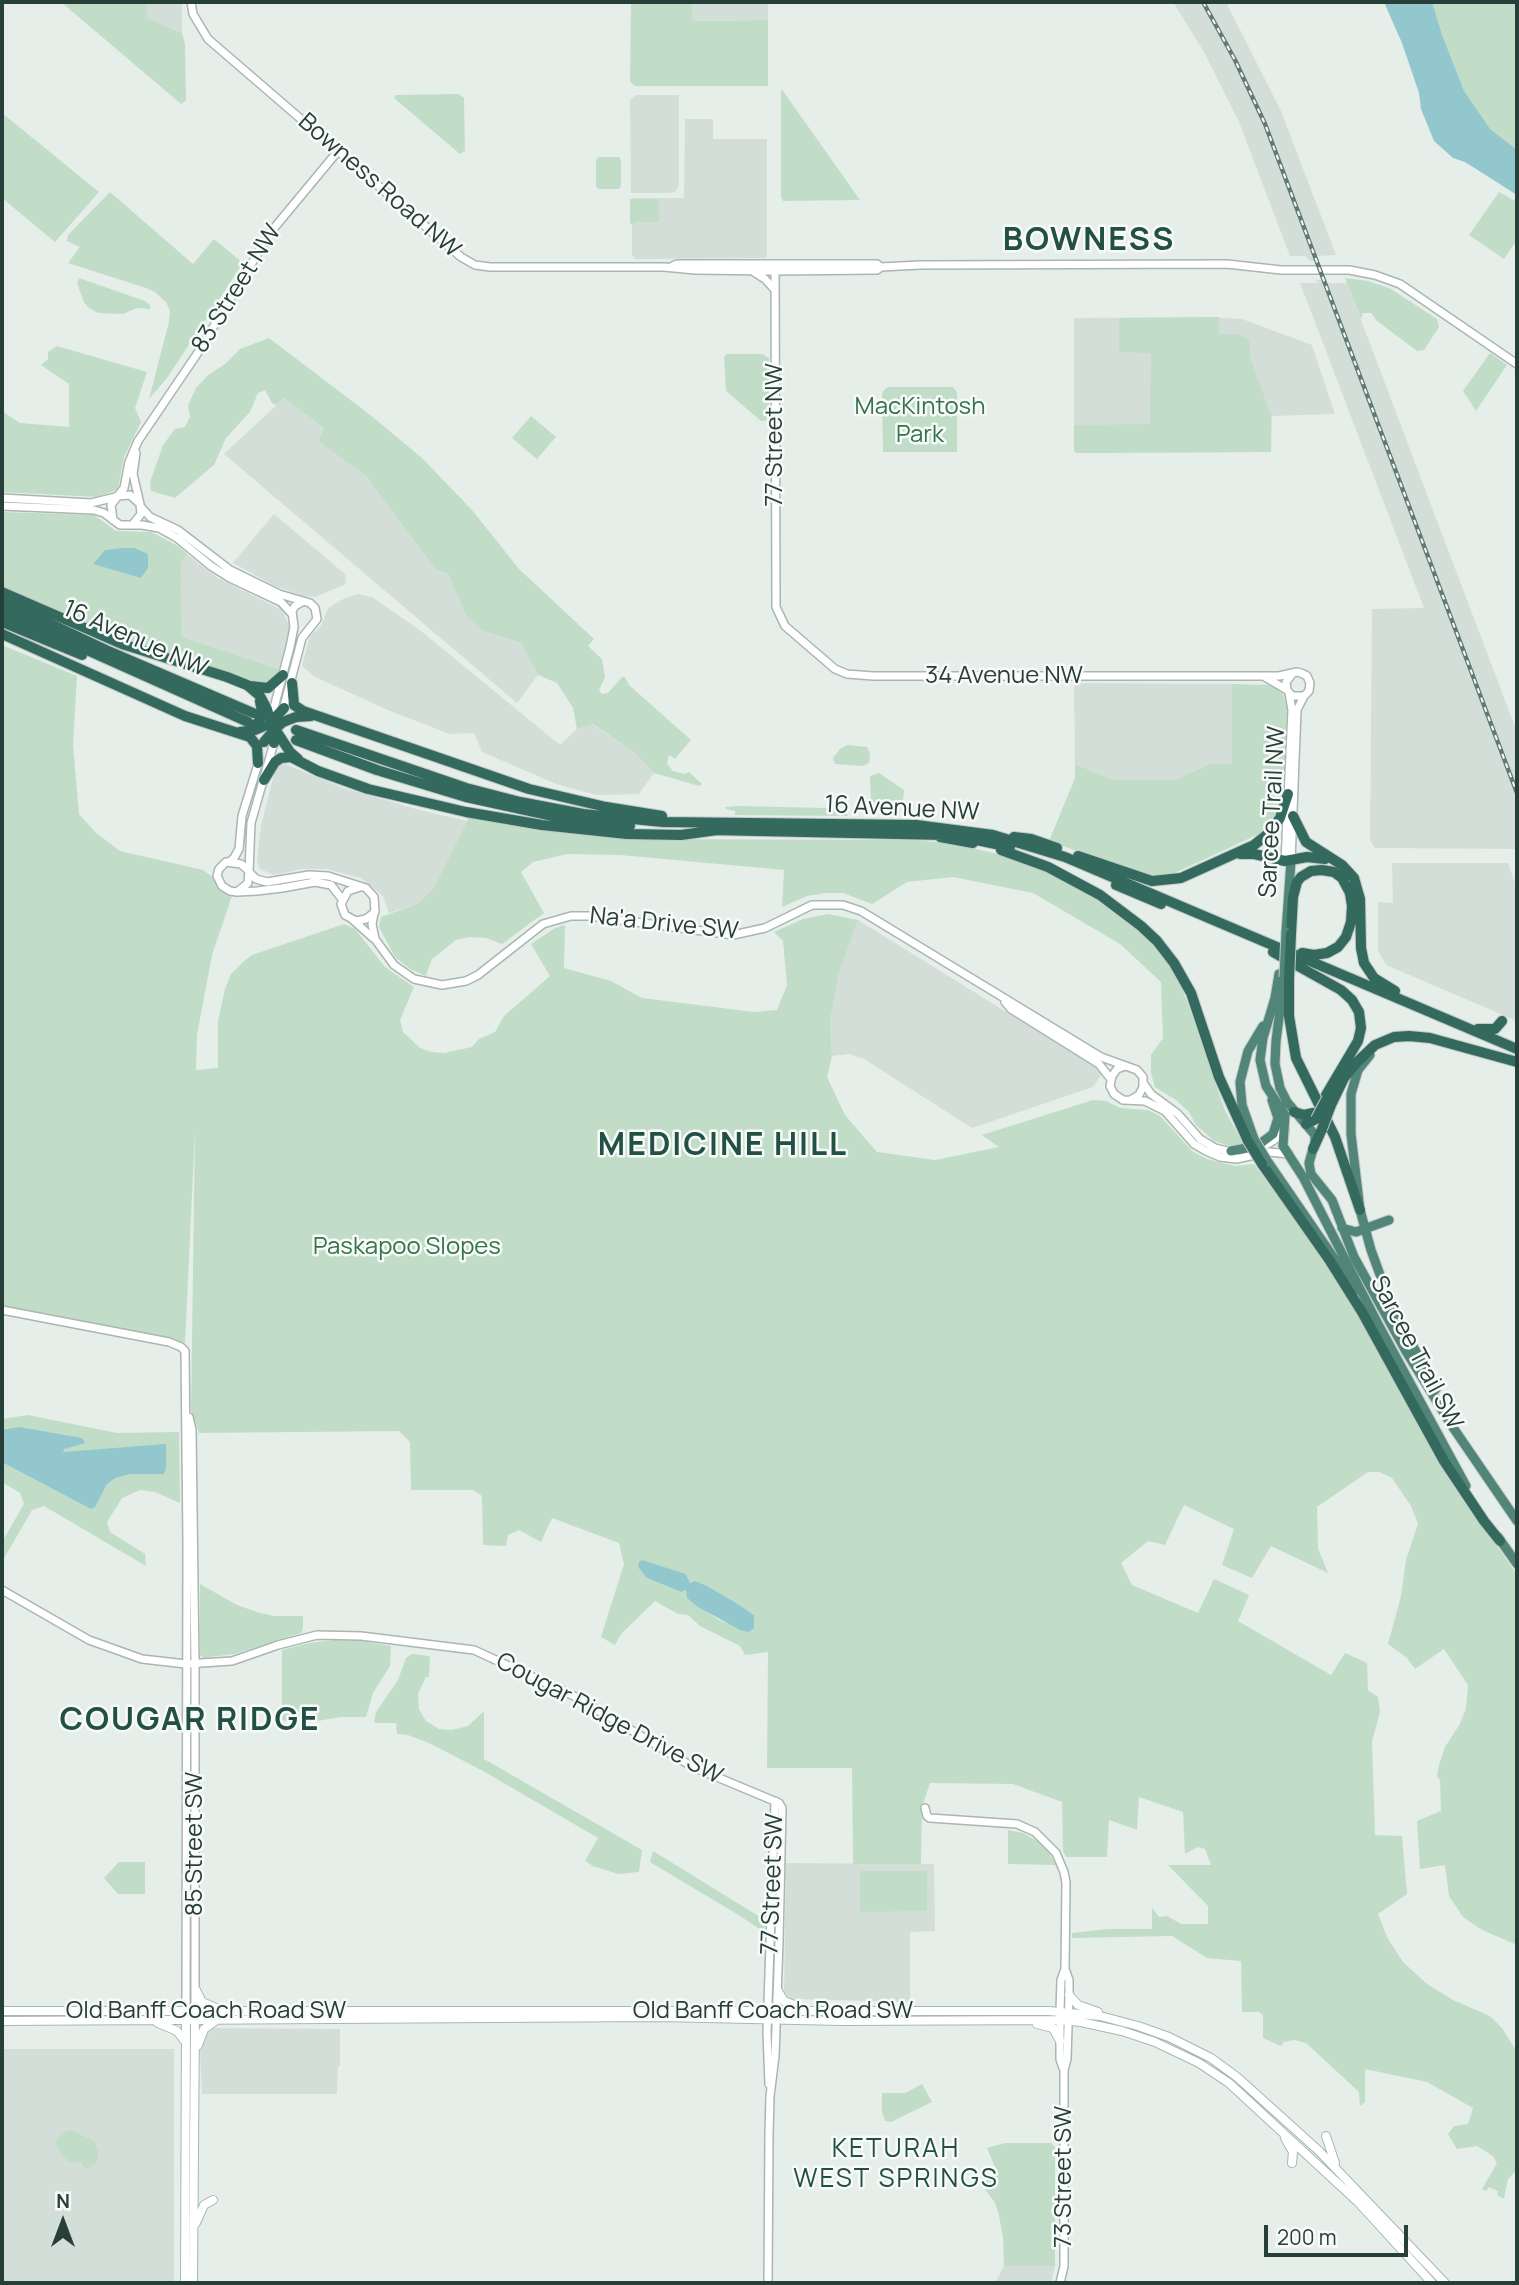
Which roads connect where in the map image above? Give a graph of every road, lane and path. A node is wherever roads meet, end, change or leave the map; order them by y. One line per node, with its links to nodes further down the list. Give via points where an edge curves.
1 (191, 2): 2 (street, Bowness Road NW, via 201,32)
2 (338, 150): 3 (street, Bowness Road NW, via 475,265); 8 (street, 83 Street NW, via 270,233)
3 (670, 267): 4 (street, Bowness Road NW); 5 (street, Bowness Road NW)
4 (775, 267): 5 (street, Bowness Road NW); 6 (street, 77 Street NW); 7 (street, Bowness Road NW, via 877,270 1227,264 1357,271 1400,284)
5 (750, 270): 6 (street)
6 (775, 290): 18 (street, 77 Street NW)
7 (1517, 364)
8 (143, 433): 9 (street, 83 Street NW); 11 (street, 83 Street NW, via 134,474)
9 (117, 497): 10 (street, via 92,503); 11 (street, via 130,495); 13 (street, via 110,509)
10 (2, 498)
11 (140, 505): 14 (street, via 140,517); 17 (street, via 150,517 178,530 221,565)
12 (2, 506): 13 (street, via 94,510)
13 (113, 520): 14 (street)
14 (129, 526): 20 (street, via 167,531 218,570 281,602)
15 (2, 592): 31 (highway, via 121,644)
16 (2, 601): 37 (highway, 16 Avenue NW)
17 (303, 602): 20 (street, via 295,606); 22 (street, via 317,612)
18 (776, 607): 27 (street, 34 Avenue NW, via 798,639 835,669 855,676)
19 (2, 612): 28 (highway, 16 Avenue NW)
20 (292, 617): 22 (street, via 301,627); 26 (street, via 293,632)
21 (2, 622): 28 (highway)
22 (312, 625): 30 (street, via 302,638)
23 (2, 634): 29 (highway)
24 (2, 641): 29 (highway)
25 (1293, 673): 27 (street, 34 Avenue NW); 32 (street, via 1286,682); 34 (street, via 1309,679)
26 (282, 675): 31 (highway, via 268,688); 38 (street)
27 (1261, 676): 32 (street, 34 Avenue NW)
28 (143, 677): 37 (highway, 16 Avenue NW)
29 (116, 683): 37 (highway, via 178,713)
30 (292, 683): 35 (street); 36 (highway, via 296,708)
31 (247, 685): 33 (highway)
32 (1288, 692): 34 (street); 43 (street, Sarcee Trail NW, via 1292,710)
33 (258, 694): 37 (highway, via 261,717 255,727); 38 (highway)
34 (1304, 696): 44 (street, Sarcee Trail NW, via 1297,710)
35 (284, 708): 38 (highway)
36 (326, 718): 38 (highway, via 303,716); 45 (highway, via 530,789)
37 (246, 725): 38 (highway); 41 (highway, via 258,748)
38 (273, 727): 40 (highway); 41 (street); 42 (street)
39 (296, 735): 45 (highway, 16 Avenue NW, via 509,799 612,817)
40 (301, 761): 42 (highway, via 291,757 278,760); 45 (highway, via 332,777 382,792 517,821 650,835)
41 (258, 762): 49 (street, via 240,846)
42 (264, 780): 52 (street, via 251,823)
43 (1288, 794): 48 (street, Sarcee Trail NW); 50 (highway, via 1280,818 1268,834)
44 (1293, 816): 48 (street, Sarcee Trail NW); 51 (highway, via 1306,842)
45 (721, 827): 46 (highway, 16 Avenue NW); 47 (highway, 16 Avenue NW, via 916,825)
46 (894, 833): 60 (highway, 16 Avenue NW, via 942,834 1040,855); 79 (highway, via 972,842 1030,859 1100,895 1141,926 1185,982 1221,1083)
47 (993, 835): 50 (highway, via 1031,839 1152,881 1181,878); 60 (highway, 16 Avenue NW, via 1065,857)
48 (1288, 861): 50 (highway, via 1247,853); 51 (highway, via 1319,857); 58 (highway, Sarcee Trail NW)
49 (229, 862): 52 (street); 54 (street, via 217,876 225,888)
50 (1212, 865)
51 (1342, 866): 64 (highway, via 1357,884 1362,956 1370,974)
52 (249, 872): 53 (street, via 267,882 314,875); 54 (street, via 247,886)
53 (360, 887): 55 (street); 56 (street, via 374,897)
54 (237, 892): 55 (street, via 315,882 331,885)
55 (342, 899): 57 (street, via 342,910)
56 (374, 913): 57 (street); 59 (street)
57 (352, 920): 59 (street, Na'a Drive SW)
58 (1286, 932): 60 (highway, via 1301,877 1322,870 1342,878 1352,912 1340,945 1314,955); 61 (highway, bridge)
59 (375, 939): 62 (street, Na'a Drive SW, via 403,973 442,985 478,975 543,924 557,919 590,916 733,935 765,929 806,907 837,904 861,911)
60 (1273, 948): 64 (highway, 16 Avenue NW); 67 (highway, 16 Avenue NW); 73 (highway, via 1338,988 1358,1010 1359,1039)
61 (1284, 977): 63 (highway); 75 (highway, via 1275,1064 1280,1088); 84 (highway, via 1296,1058 1335,1137)
62 (1002, 999): 69 (street, Na'a Drive SW, via 1101,1057); 70 (street, Na'a Drive SW, via 1010,1009 1099,1064)
63 (1273, 1005): 72 (highway, via 1260,1054); 79 (highway, via 1241,1072 1242,1105)
64 (1458, 1024): 66 (highway, 16 Avenue NW); 66 (highway, via 1491,1030 1502,1021 1503,1037)
65 (1409, 1036): 68 (highway); 73 (highway, via 1368,1050); 84 (highway, via 1378,1048 1353,1081 1351,1134)
66 (1517, 1047)
67 (1517, 1056)
68 (1517, 1062)
69 (1125, 1066): 70 (street); 71 (street, via 1137,1070)
70 (1110, 1079): 74 (street, via 1115,1096)
71 (1144, 1084): 74 (street); 81 (street, via 1200,1139)
72 (1267, 1089): 78 (highway, via 1284,1111); 81 (highway, via 1278,1114 1274,1133 1256,1146)
73 (1328, 1098): 76 (highway, bridge); 80 (highway, bridge)
74 (1132, 1099): 82 (street, via 1165,1111 1194,1144 1212,1154 1236,1159 1269,1152)
75 (1294, 1112): 76 (highway); 77 (highway)
76 (1315, 1116): 77 (highway)
77 (1306, 1124): 78 (highway); 80 (highway, via 1315,1136)
78 (1284, 1130): 81 (street, via 1260,1149); 82 (highway, via 1282,1143)
79 (1252, 1140): 83 (highway, bridge)
80 (1313, 1150): 82 (highway, via 1303,1157); 86 (highway, Sarcee Trail SW, via 1311,1174 1332,1200)
81 (1231, 1151)
82 (1289, 1154): 89 (highway, Sarcee Trail SW)
83 (1265, 1163): 89 (highway); 92 (highway, via 1356,1301 1444,1461)
84 (1360, 1210): 87 (highway)
85 (1389, 1220): 87 (highway)
86 (1342, 1228): 87 (highway); 90 (highway, Sarcee Trail SW, via 1376,1299)
87 (1365, 1230): 90 (highway, via 1391,1305)
88 (2, 1310): 95 (street, 85 Street SW, via 169,1342 184,1349 186,1406 192,1430)
89 (1379, 1326): 92 (highway, Sarcee Trail SW)
90 (1452, 1426): 91 (highway, Sarcee Trail SW)
91 (1517, 1521)
92 (1500, 1541): 93 (highway, Sarcee Trail SW)
93 (1517, 1564)
94 (2, 1590): 95 (street, Cougar Ridge Drive SW, via 110,1649 142,1659)
95 (191, 1664): 96 (street, Cougar Ridge Drive SW, via 233,1661 317,1635 474,1650 574,1696 693,1767); 99 (street, 85 Street SW); 102 (street, 85 Street SW)
96 (775, 1801): 100 (street, 77 Street SW, via 782,1808); 106 (street, 77 Street SW)
97 (925, 1808): 98 (street, via 930,1818 1017,1824 1047,1843 1066,1883)
98 (1065, 1969): 101 (street, 73 Street SW); 107 (street, 73 Street SW, via 1061,1980)
99 (196, 1990): 102 (street, 85 Street SW); 104 (main road, via 204,2004)
100 (778, 1991): 105 (main road, via 790,2005); 106 (street, 77 Street SW)
101 (1069, 1995): 107 (street, 73 Street SW); 113 (main road, via 1078,2005)
102 (191, 2010): 103 (main road, Old Banff Coach Road SW); 104 (main road, Old Banff Coach Road SW); 110 (main road, 85 Street SW)
103 (2, 2011)
104 (240, 2011): 106 (main road, Old Banff Coach Road SW)
105 (840, 2011): 106 (main road, Old Banff Coach Road SW); 107 (main road, Old Banff Coach Road SW)
106 (772, 2015): 111 (main road, Old Banff Coach Road SW); 112 (main road, Old Banff Coach Road SW); 126 (street, 77 Street SW)
107 (1064, 2016): 112 (main road, Old Banff Coach Road SW); 113 (main road, Old Banff Coach Road SW); 114 (street, 73 Street SW); 117 (street, 73 Street SW); 118 (main road, Old Banff Coach Road SW, via 1185,2055)
108 (141, 2020): 109 (main road, Old Banff Coach Road SW); 110 (main road, Old Banff Coach Road SW); 115 (main road, via 174,2029)
109 (2, 2021)
110 (191, 2021): 111 (main road, Old Banff Coach Road SW); 115 (main road, 85 Street SW); 116 (main road, 85 Street SW)
111 (222, 2021): 116 (main road, via 204,2029)
112 (1013, 2021): 114 (main road, via 1049,2026)
113 (1124, 2022): 121 (main road, Old Banff Coach Road SW, via 1169,2037 1219,2064)
114 (1060, 2041): 117 (street, 73 Street SW)
115 (186, 2046): 124 (main road, 85 Street SW)
116 (195, 2058): 123 (main road, 85 Street SW)
117 (1064, 2070): 127 (street, 73 Street SW)
118 (1270, 2119): 120 (main road, via 1291,2147); 128 (main road, Old Banff Coach Road SW, via 1358,2202)
119 (1326, 2136): 121 (main road)
120 (1292, 2163)
121 (1338, 2169): 129 (main road, Old Banff Coach Road SW)
122 (213, 2200): 123 (main road, via 201,2209)
123 (193, 2233): 125 (main road, 85 Street SW)
124 (185, 2283)
125 (193, 2283)
126 (768, 2283)
127 (1060, 2283)
128 (1432, 2283)
129 (1445, 2283)

